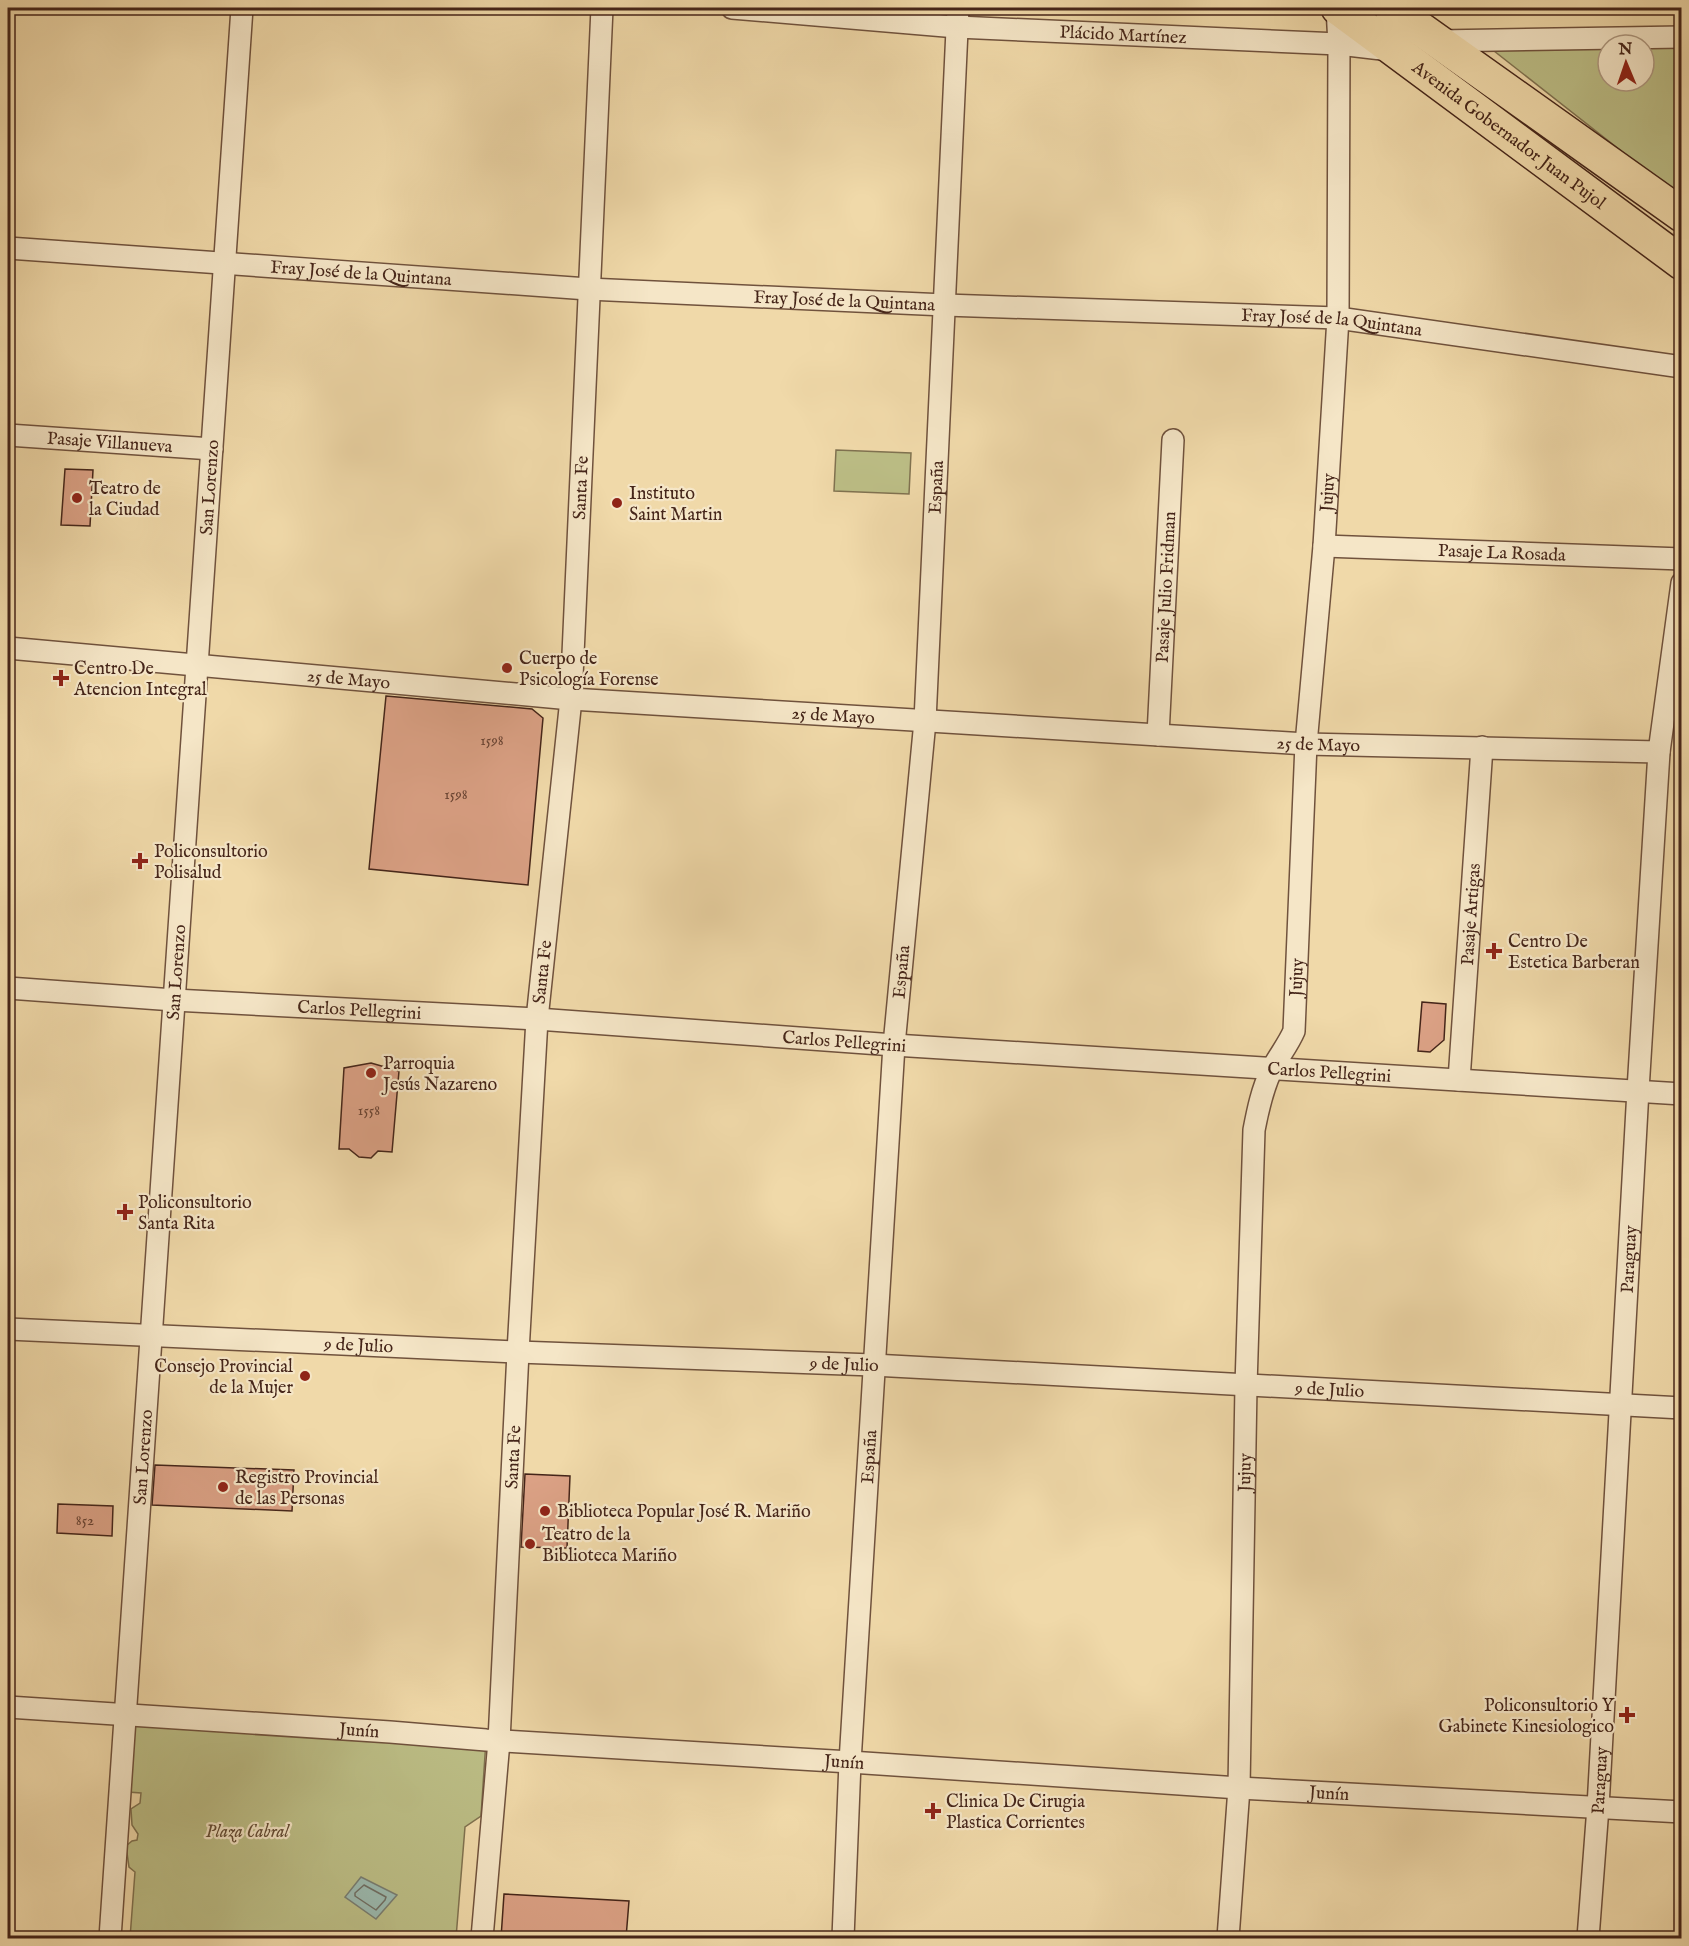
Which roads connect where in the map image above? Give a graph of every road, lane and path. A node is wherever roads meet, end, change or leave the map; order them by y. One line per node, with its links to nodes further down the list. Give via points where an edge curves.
1 (242, 8): 13 (street, San Lorenzo)
2 (602, 8): 15 (street, Santa Fe)
3 (732, 8): 6 (street, Plácido Martínez)
4 (1337, 8): 9 (street, Jujuy); 10 (main road, Avenida Gobernador Juan Pujol)
5 (1391, 8): 8 (main road, Avenida Gobernador Juan Pujol)
6 (958, 17): 9 (street, Plácido Martínez); 16 (street, España)
7 (1682, 37): 8 (street, Plácido Martínez)
8 (1439, 41): 10 (street, Plácido Martínez); 11 (main road, Avenida Gobernador Juan Pujol)
9 (1339, 44): 10 (street, Plácido Martínez); 17 (street, Jujuy)
10 (1394, 51): 14 (main road, Avenida Gobernador Juan Pujol)
11 (1682, 214)
12 (8, 248): 13 (street, Fray José de la Quintana)
13 (224, 262): 15 (street, Fray José de la Quintana); 21 (street, San Lorenzo)
14 (1682, 262)
15 (588, 289): 16 (street, Fray José de la Quintana); 27 (street, Santa Fe)
16 (945, 304): 17 (street, Fray José de la Quintana); 29 (street, España)
17 (1338, 318): 18 (street, Fray José de la Quintana); 22 (street, Jujuy)
18 (1682, 367)
19 (8, 435): 21 (street, Pasaje Villanueva)
20 (1173, 440): 30 (street, Pasaje Julio Fridman)
21 (212, 449): 26 (street, San Lorenzo)
22 (1324, 546): 23 (street, Pasaje La Rosada); 31 (street, Jujuy)
23 (1682, 559)
24 (1682, 583): 28 (street, Paraguay)
25 (8, 648): 26 (street, 25 de Mayo)
26 (197, 666): 27 (street, 25 de Mayo); 35 (street, San Lorenzo)
27 (571, 699): 29 (street, 25 de Mayo); 36 (street, Santa Fe)
28 (1674, 709): 33 (street, Paraguay)
29 (925, 721): 30 (street, 25 de Mayo); 37 (street, España)
30 (1158, 735): 31 (street, 25 de Mayo)
31 (1306, 744): 32 (street, 25 de Mayo); 38 (street, Jujuy, via 1294,1030)
32 (1482, 747): 33 (street, 25 de Mayo); 39 (street, Pasaje Artigas)
33 (1659, 752): 40 (street, Paraguay)
34 (8, 988): 35 (street, Carlos Pellegrini)
35 (174, 1000): 36 (street, Carlos Pellegrini); 43 (street, San Lorenzo)
36 (537, 1019): 37 (street, Carlos Pellegrini); 44 (street, Santa Fe)
37 (894, 1045): 38 (street, Carlos Pellegrini); 45 (street, España)
38 (1272, 1068): 39 (street, Carlos Pellegrini); 46 (street, Jujuy, via 1254,1130)
39 (1459, 1080): 40 (street, Carlos Pellegrini)
40 (1638, 1090): 41 (street, Carlos Pellegrini); 47 (street, Paraguay)
41 (1682, 1094)
42 (8, 1329): 43 (street, 9 de Julio)
43 (150, 1335): 44 (street, 9 de Julio); 50 (street, San Lorenzo)
44 (518, 1353): 45 (street, 9 de Julio); 51 (street, Santa Fe)
45 (873, 1365): 46 (street, 9 de Julio); 52 (street, España)
46 (1246, 1386): 47 (street, 9 de Julio); 53 (street, Jujuy)
47 (1621, 1406): 48 (street, 9 de Julio); 54 (street, Paraguay)
48 (1682, 1408)
49 (8, 1707): 50 (street, Junín)
50 (124, 1715): 51 (street, Junín); 56 (street, San Lorenzo)
51 (499, 1741): 52 (street, Junín); 57 (street, Santa Fe)
52 (850, 1762): 53 (street, Junín); 58 (street, España)
53 (1239, 1788): 54 (street, Junín); 59 (street, Jujuy)
54 (1598, 1807): 55 (street, Junín); 60 (street, Paraguay)
55 (1682, 1812)
56 (110, 1938)
57 (482, 1938)
58 (843, 1938)
59 (1227, 1938)
60 (1588, 1938)

